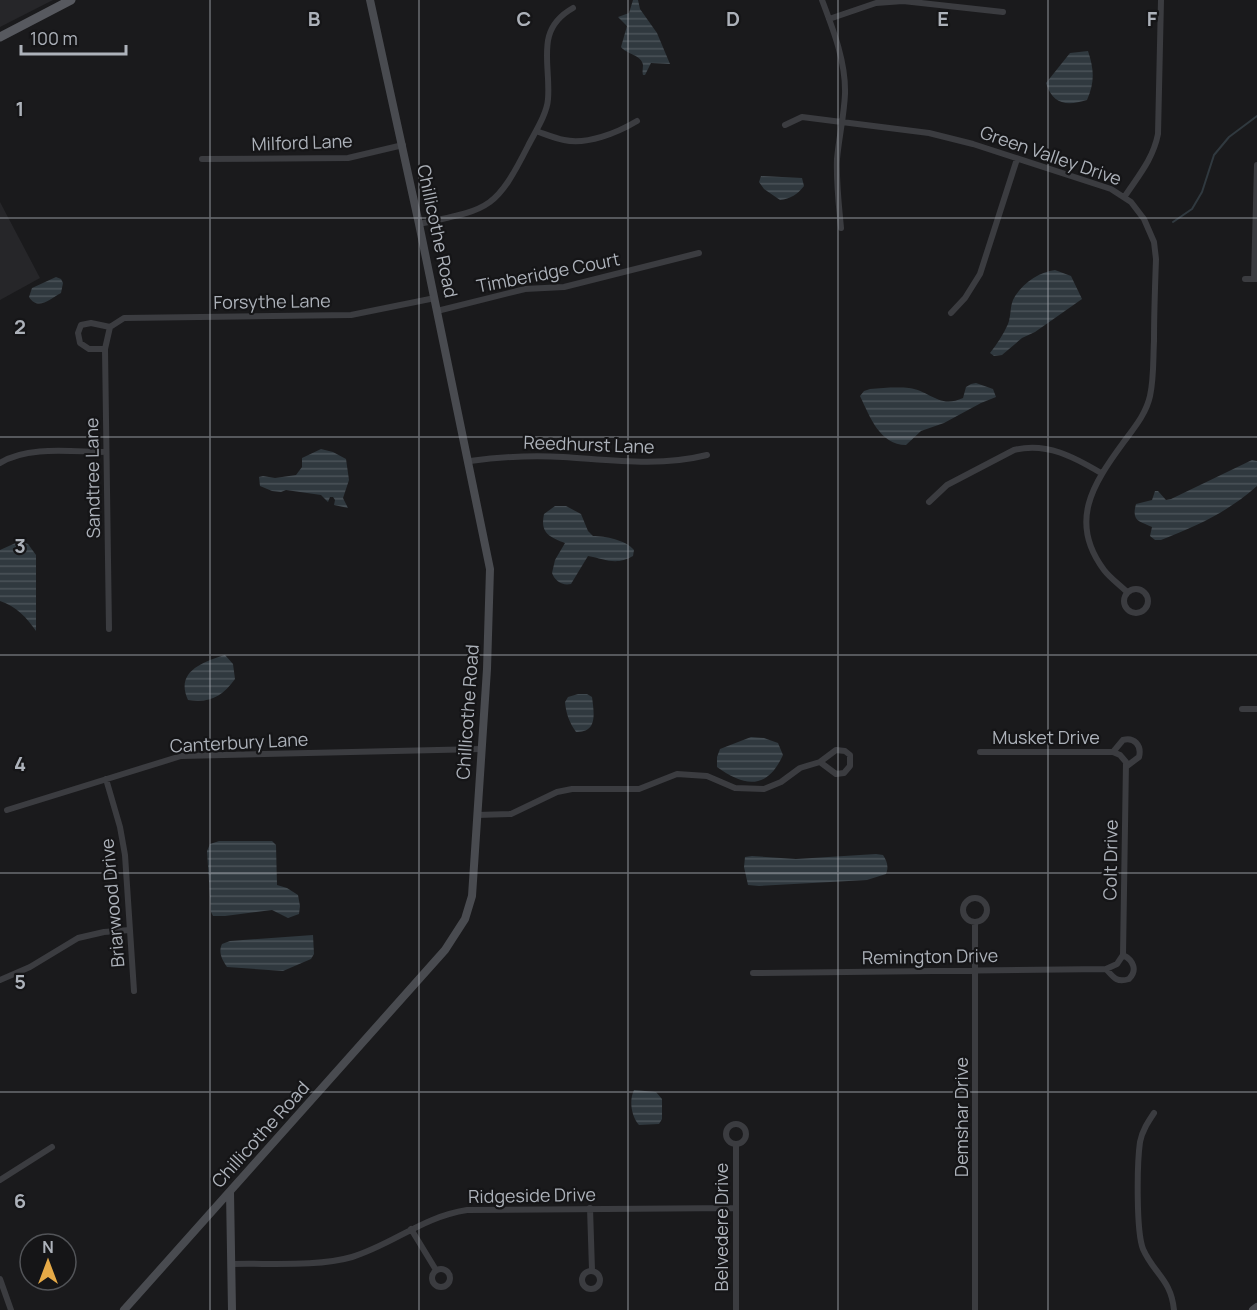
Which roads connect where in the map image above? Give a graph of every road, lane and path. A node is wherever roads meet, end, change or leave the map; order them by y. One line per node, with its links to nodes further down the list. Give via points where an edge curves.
1 (71, 0): 8 (main road)
2 (370, 0): 13 (street, Chillicothe Road)
3 (822, 0): 7 (street)
4 (1161, 0): 17 (street, via 1157,141 1146,167)
5 (573, 8): 12 (street, via 557,19 548,34 548,101)
6 (1003, 12): 7 (street, via 903,1 876,3)
7 (829, 19): 10 (street, via 844,75)
8 (0, 37)
9 (637, 120): 12 (street, via 623,129 583,141)
10 (841, 122): 11 (street, Green Valley Drive, via 802,117); 15 (street, Green Valley Drive, via 929,133); 19 (street, via 837,161)
11 (785, 125)
12 (536, 131): 18 (street, via 498,197 470,213)
13 (402, 145): 14 (street, Milford Lane, via 348,158); 18 (street, Chillicothe Road)
14 (202, 159)
15 (1017, 159): 17 (street, Green Valley Drive); 25 (street, via 980,274)
16 (1257, 165): 22 (street)
17 (1125, 196): 32 (street, Green Valley Drive, via 1144,219 1154,242 1153,377 1143,417)
18 (419, 224): 23 (street, Chillicothe Road)
19 (841, 228)
20 (699, 253): 24 (street, Timberidge Court, via 564,287 525,289)
21 (1245, 279): 22 (street)
22 (1256, 279)
23 (435, 298): 24 (street, Chillicothe Road); 26 (street, Forsythe Lane, via 351,315 124,318)
24 (438, 311): 30 (street, Chillicothe Road)
25 (951, 313)
26 (110, 327): 27 (street, Sandtree Lane); 27 (street, via 91,323 81,325 78,333 80,343 89,349)
27 (105, 349): 28 (street, Sandtree Lane)
28 (106, 452): 31 (street, via 31,452); 35 (street, Sandtree Lane)
29 (707, 455): 30 (street, Reedhurst Lane, via 674,461 627,462 560,456)
30 (470, 461): 38 (street, Chillicothe Road, via 490,568)
31 (0, 463)
32 (1101, 473): 33 (street, via 1055,450 1023,448 947,485); 34 (street, Green Valley Drive, via 1090,496 1085,527 1104,571)
33 (928, 502)
34 (1127, 592): 34 (street, Green Valley Drive, via 1127,609 1136,613 1145,609 1145,592 1136,588)
35 (109, 629)
36 (1242, 709): 37 (street)
37 (1257, 709)
38 (481, 749): 43 (street, Canterbury Lane, via 181,756); 45 (street, Chillicothe Road)
39 (980, 752): 40 (street, Musket Drive)
40 (1113, 752): 42 (street); 42 (street, Colt Drive, via 1123,740 1136,742 1139,757)
41 (820, 762): 41 (street, via 836,750 850,755 850,766 844,773 836,774); 45 (street, via 800,768 764,789 735,788 707,776 677,774 639,789 572,789 512,814)
42 (1127, 766): 48 (street, Colt Drive)
43 (106, 779): 44 (street, Canterbury Lane); 47 (street, Briarwood Drive, via 123,839)
44 (7, 810)
45 (477, 815): 58 (street, Chillicothe Road, via 472,896 465,919 445,950)
46 (975, 923): 46 (street, Demshar Drive, via 988,912 979,898 969,899 964,905 964,915); 50 (street, Demshar Drive)
47 (130, 930): 52 (street, via 78,938); 53 (street, Briarwood Drive)
48 (1123, 955): 49 (street, via 1117,964); 49 (street, Colt Drive, via 1133,964 1129,979 1119,981)
49 (1106, 969): 50 (street, Remington Drive)
50 (975, 970): 51 (street, Remington Drive); 71 (street, Demshar Drive)
51 (753, 973)
52 (0, 980)
53 (134, 991)
54 (1154, 1113): 72 (street, via 1140,1141 1139,1235 1146,1255 1167,1283)
55 (736, 1144): 60 (street, Belvedere Drive)
56 (52, 1147): 57 (street)
57 (0, 1180)
58 (230, 1192): 62 (street); 68 (street, Chillicothe Road)
59 (590, 1208): 60 (street, Ridgeside Drive); 61 (street, Ridgeside Drive, via 468,1210 440,1216); 64 (street)
60 (735, 1208): 70 (street, Belvedere Drive)
61 (411, 1229): 62 (street, Ridgeside Drive, via 350,1257 321,1262); 63 (street)
62 (232, 1264): 69 (street)
63 (436, 1270)
64 (591, 1270)
65 (0, 1279): 67 (street)
66 (1257, 1307): 73 (street)
67 (11, 1310)
68 (124, 1310)
69 (232, 1310)
70 (736, 1310)
71 (975, 1310)
72 (1174, 1310)
73 (1253, 1310)

